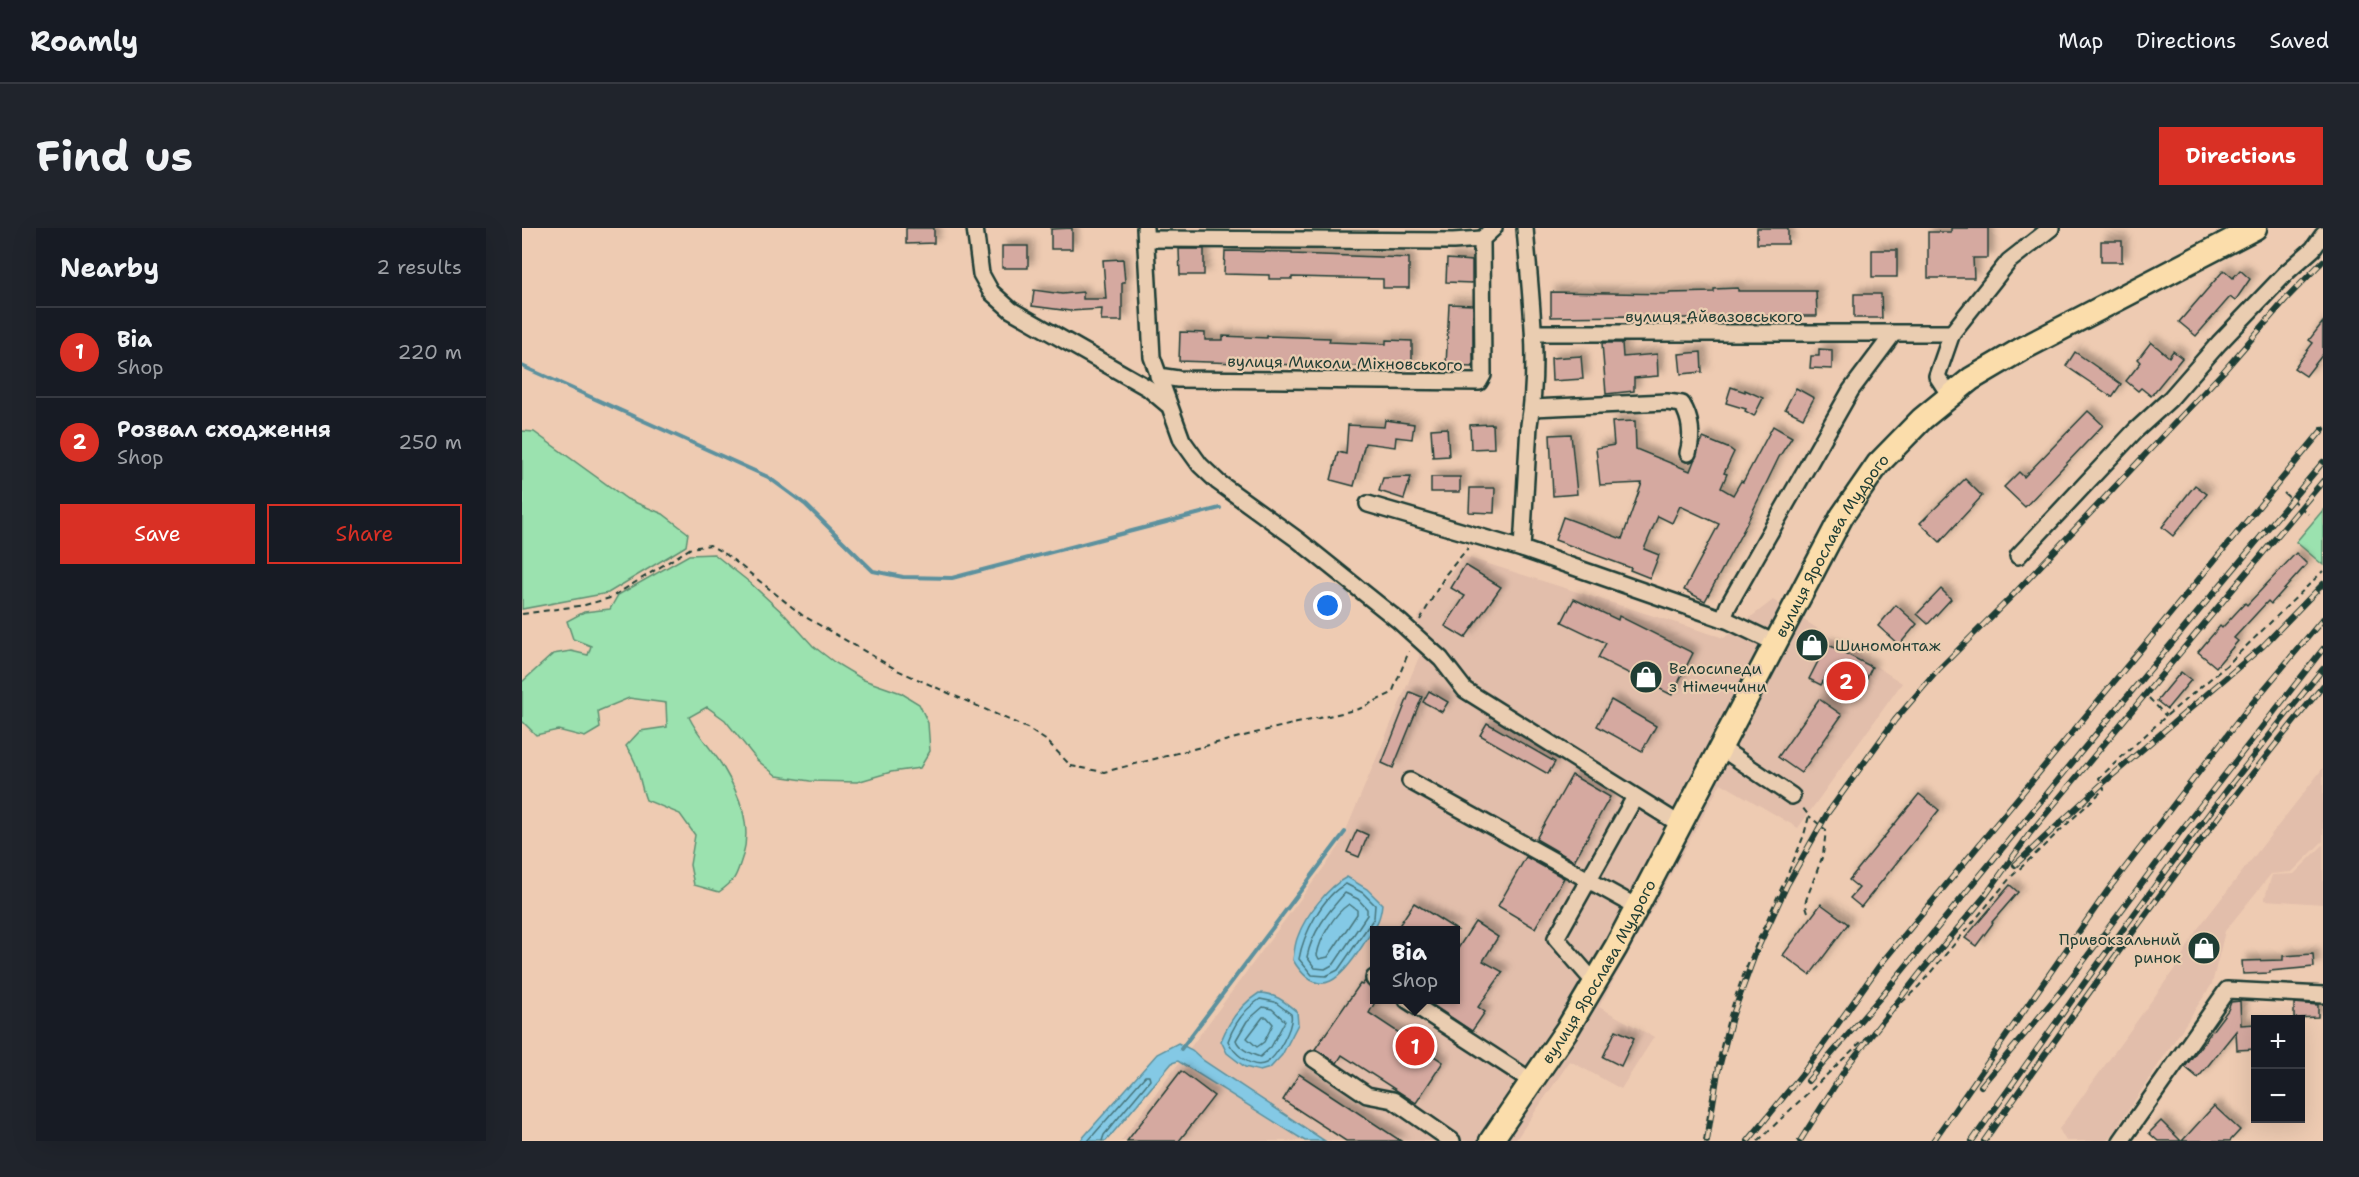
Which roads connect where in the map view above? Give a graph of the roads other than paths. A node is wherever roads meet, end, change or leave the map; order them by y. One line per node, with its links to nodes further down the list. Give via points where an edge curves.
1 (975, 228): 13 (street, via 981,274 992,292 1011,310 1149,388)
2 (1524, 228): 8 (street)
3 (2051, 228): 9 (street, via 2009,261)
4 (2255, 228): 12 (highway, вулиця Ярослава Мудрого, via 2022,349)
5 (1146, 233): 6 (street, via 1453,241); 11 (street, via 1149,331)
6 (1488, 233): 11 (street, вулиця Миколи Міхновського, via 1483,375 1479,382)
7 (2323, 235): 18 (street)
8 (1534, 333): 10 (street, вулиця Айвазовського); 14 (street)
9 (1952, 333): 10 (street, вулиця Айвазовського); 12 (street, via 1937,376)
10 (1893, 334): 19 (street, via 1851,390)
11 (1158, 376): 13 (street)
12 (1950, 396): 20 (highway, вулиця Ярослава Мудрого, via 1878,464 1842,516)
13 (1169, 406): 24 (street, via 1182,440 1200,465 1398,621 1441,659 1465,690)
14 (1532, 408): 15 (street, via 1682,404 1689,417); 17 (street)
15 (1688, 453)
16 (1368, 504): 17 (street)
17 (1522, 549): 19 (street)
18 (2018, 556)
19 (1723, 619): 20 (street)
20 (1775, 643): 21 (highway, вулиця Ярослава Мудрого)
21 (1721, 748): 23 (street); 25 (highway, вулиця Ярослава Мудрого)
22 (1410, 781): 26 (street)
23 (1792, 796)
24 (1635, 797): 25 (street); 26 (street)
25 (1681, 825): 27 (highway, вулиця Ярослава Мудрого)
26 (1589, 879): 27 (street); 28 (street, via 1556,938)
27 (1637, 907): 28 (highway, вулиця Ярослава Мудрого)
28 (1595, 983): 32 (highway, вулиця Ярослава Мудрого)
29 (2323, 995): 35 (street, via 2227,990)
30 (1415, 1004): 32 (street)
31 (1314, 1059): 33 (street, via 1366,1095 1393,1100)
32 (1533, 1082): 34 (highway, вулиця Ярослава Мудрого)
33 (1452, 1141)
34 (1491, 1141)
35 (2121, 1141)

